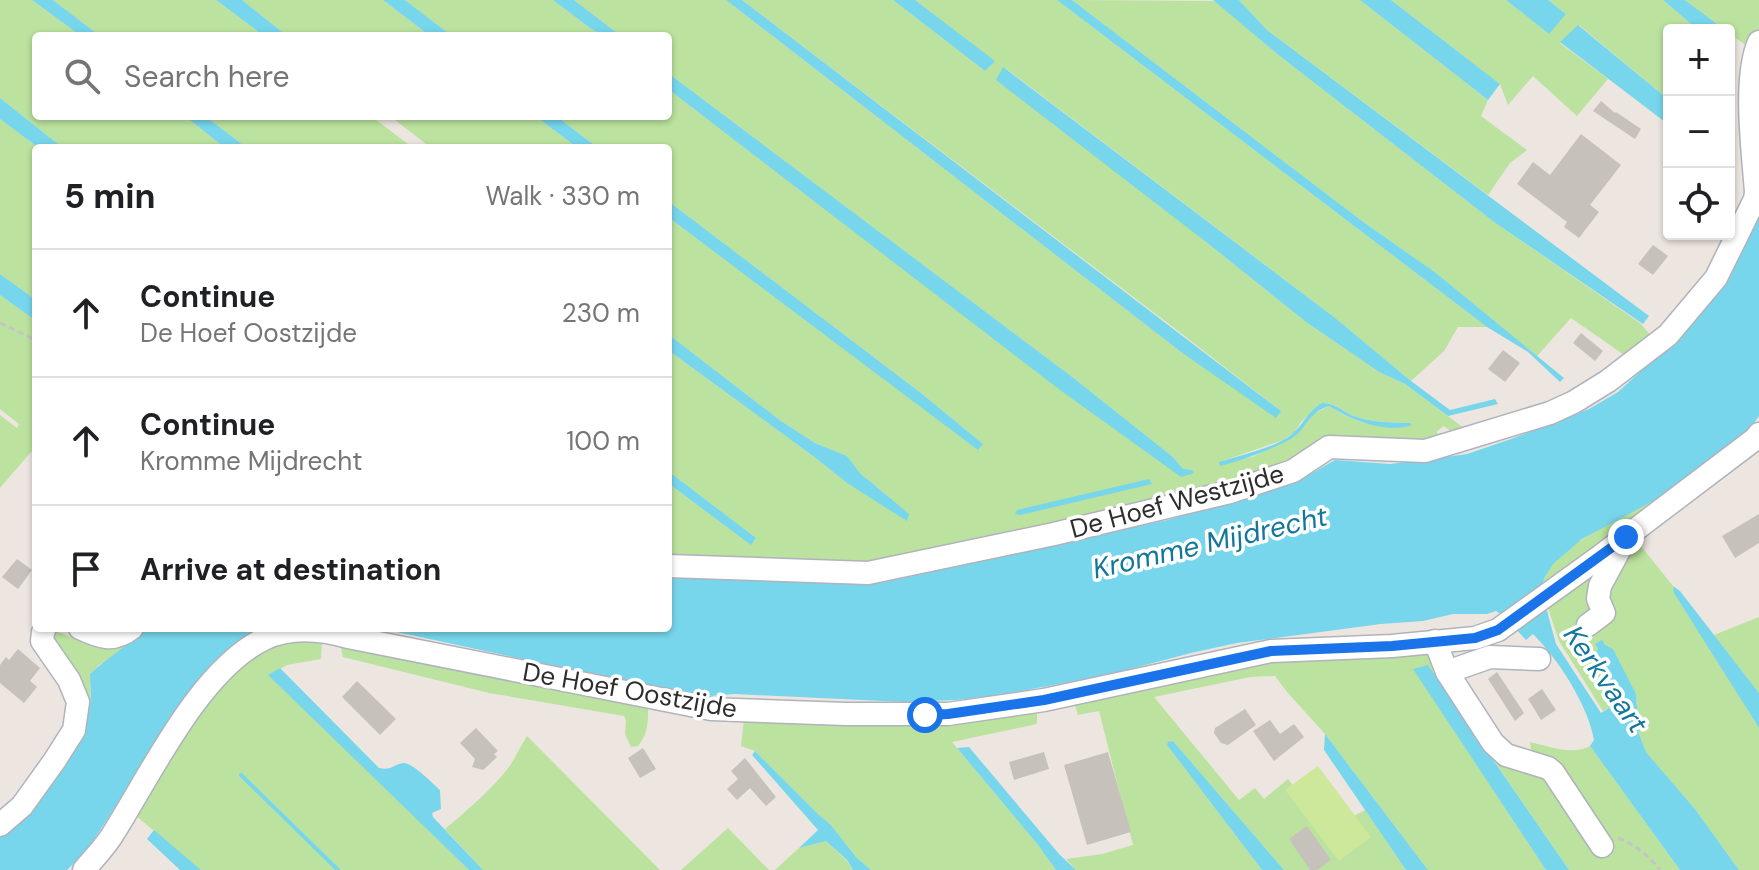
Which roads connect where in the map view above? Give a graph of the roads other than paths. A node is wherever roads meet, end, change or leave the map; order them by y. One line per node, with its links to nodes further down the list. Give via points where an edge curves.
1 (1757, 47): 4 (street, De Hoef Westzijde, via 1750,83 1756,192 1716,278 1668,335 1562,408 1425,451 1329,447 1293,471 1230,492 868,573)
2 (1759, 434): 3 (street)
3 (1626, 537): 5 (street, via 1600,586 1604,613); 11 (street, via 1498,630)
4 (672, 566)
5 (1588, 625)
6 (43, 632): 14 (street, via 42,641 78,702 74,730 22,806)
7 (88, 632): 8 (street, via 101,638)
8 (126, 632)
9 (288, 632): 16 (street, De Hoef Oostzijde, via 263,639 239,656 193,704 109,840)
10 (331, 632): 11 (street, De Hoef Oostzijde, via 711,709 894,714 948,714 1044,700 1271,651)
11 (1435, 641): 13 (street)
12 (1539, 659): 13 (street, via 1490,657)
13 (1447, 672): 15 (street, via 1493,743 1506,755 1553,772)
14 (0, 825)
15 (1597, 837)
16 (84, 870)

